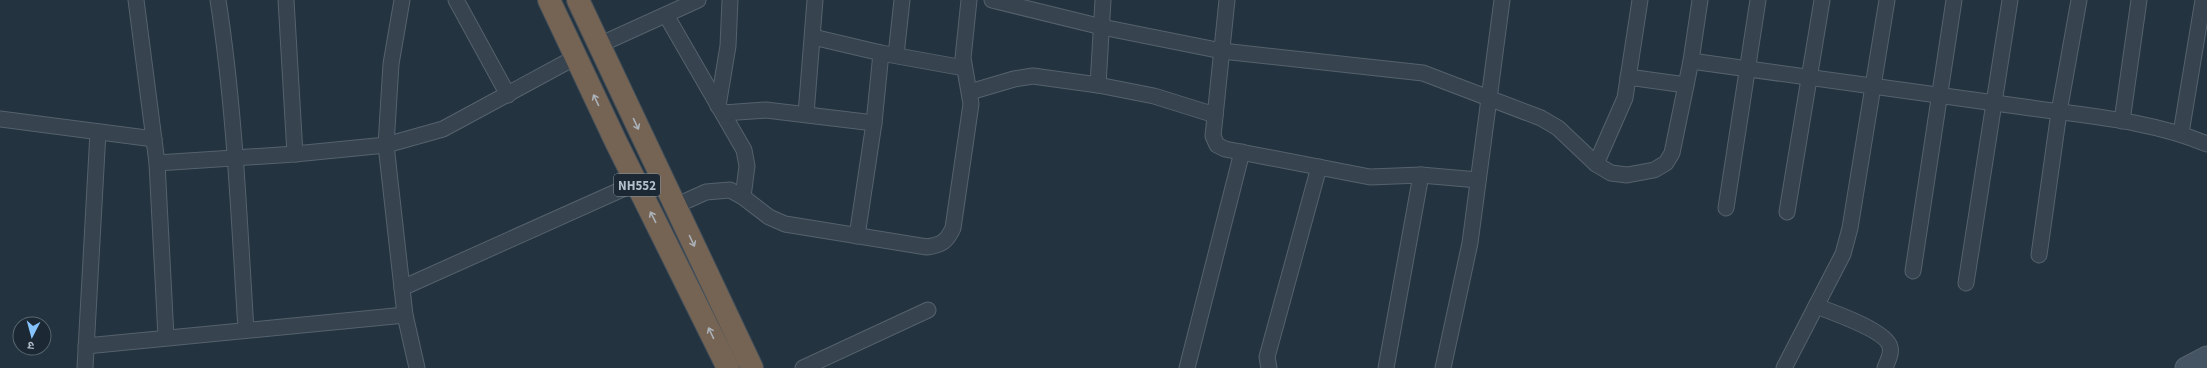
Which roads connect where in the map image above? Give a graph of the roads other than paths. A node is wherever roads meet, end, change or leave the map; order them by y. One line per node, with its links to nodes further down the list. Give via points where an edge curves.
1 (136, 0): 57 (street)
2 (218, 0): 62 (street, via 224,34)
3 (286, 0): 61 (street)
4 (402, 0): 59 (street, via 391,64)
5 (456, 0): 45 (street)
6 (549, 0): 34 (highway, NH552)
7 (578, 0): 30 (highway, NH552)
8 (698, 0): 27 (street)
9 (730, 0): 48 (street)
10 (815, 0): 29 (street)
11 (902, 0): 33 (street)
12 (969, 0): 36 (street)
13 (992, 0): 28 (street)
14 (1104, 0): 28 (street)
15 (1227, 0): 31 (street)
16 (1502, 0): 46 (street)
17 (1640, 0): 39 (street)
18 (1700, 0): 35 (street)
19 (1758, 0): 37 (street)
20 (1822, 0): 38 (street)
21 (1887, 0): 42 (street)
22 (1954, 0): 44 (street)
23 (2010, 0): 47 (street)
24 (2079, 0): 49 (street)
25 (2140, 0): 53 (street)
26 (2203, 0): 56 (street)
27 (666, 15): 30 (street); 48 (street)
28 (1102, 27): 31 (street); 40 (street)
29 (813, 37): 32 (street); 50 (street)
30 (599, 45): 70 (highway, NH552, one-way to 70)
31 (1222, 51): 46 (street, via 1423,73); 51 (street)
32 (881, 53): 33 (street); 54 (street)
33 (896, 56): 36 (street)
34 (576, 57): 45 (street); 68 (highway, NH552, one-way to 34)
35 (1691, 61): 37 (street); 41 (street)
36 (964, 68): 43 (street)
37 (1748, 68): 38 (street); 71 (street)
38 (1808, 76): 42 (street); 72 (street)
39 (1628, 77): 41 (street); 64 (street, via 1622,107 1606,137)
40 (1098, 85): 43 (street, via 1033,76); 51 (street, via 1154,96)
41 (1686, 85): 64 (street, via 1672,153 1666,163 1654,170 1627,175 1611,173)
42 (1874, 85): 44 (street); 78 (street, via 1850,228 1843,254)
43 (970, 92): 73 (street, via 969,121 953,228 947,240 939,246 927,247)
44 (1938, 94): 47 (street); 75 (street)
45 (508, 95): 59 (street, via 442,129)
46 (1489, 100): 64 (street, via 1541,118 1558,128); 67 (street)
47 (1994, 102): 49 (street); 76 (street)
48 (720, 110): 50 (street, via 766,110); 69 (street, via 744,150 747,166)
49 (2059, 112): 53 (street); 74 (street)
50 (806, 114): 54 (street)
51 (1215, 115): 60 (street, via 1213,136 1217,145)
52 (0, 119): 55 (street)
53 (2122, 122): 56 (street)
54 (874, 123): 73 (street)
55 (98, 132): 57 (street); 83 (street)
56 (2181, 133): 58 (street)
57 (154, 139): 63 (street)
58 (2207, 144)
59 (386, 145): 61 (street); 77 (street)
60 (1242, 152): 65 (street); 90 (street)
61 (295, 154): 62 (street)
62 (235, 157): 63 (street); 81 (street)
63 (157, 163): 82 (street)
64 (1596, 164)
65 (1319, 167): 66 (street, via 1370,177); 91 (street, via 1267,357)
66 (1421, 175): 67 (street); 92 (street)
67 (1478, 180): 93 (street, via 1470,243)
68 (636, 183): 77 (street); 87 (highway, NH552, one-way to 68)
69 (744, 197): 70 (street, via 730,190 718,190 706,192); 73 (street, via 769,217 785,224)
70 (675, 206): 88 (highway, NH552, one-way to 88)
71 (1726, 208)
72 (1787, 212)
73 (857, 236)
74 (2039, 255)
75 (1913, 271)
76 (1966, 283)
77 (402, 288): 80 (street)
78 (1816, 306): 94 (street); 95 (street, via 1876,332 1886,339 1890,346 1890,354)
79 (928, 310): 89 (street)
80 (405, 315): 81 (street); 86 (street)
81 (246, 330): 82 (street)
82 (166, 337): 83 (street)
83 (86, 346): 85 (street)
84 (2207, 357): 96 (street)
85 (85, 368)
86 (417, 368)
87 (728, 368)
88 (752, 368)
89 (802, 368)
90 (1188, 368)
91 (1269, 368)
92 (1386, 368)
93 (1444, 368)
94 (1784, 368)
95 (1885, 368)
96 (2186, 368)

